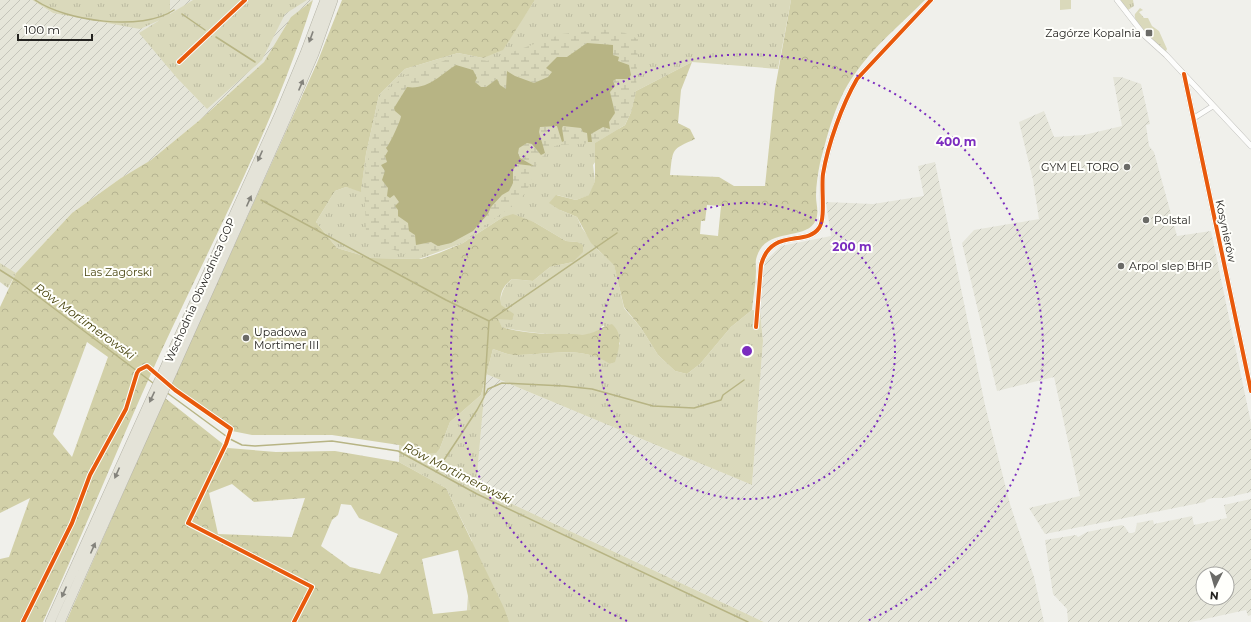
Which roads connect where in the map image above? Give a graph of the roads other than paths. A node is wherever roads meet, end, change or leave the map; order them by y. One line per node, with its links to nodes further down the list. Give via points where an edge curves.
1 (245, 0): 6 (street)
2 (324, 0): 12 (highway, Wschodnia Obwodnica GOP, one-way to 12, via 280,113)
3 (333, 0): 12 (highway, Wschodnia Obwodnica GOP, one-way to 3, via 312,60)
4 (931, 0): 11 (street, via 870,64 848,94 825,164 823,221 812,234 780,242 763,256)
5 (1117, 0): 7 (street, via 1145,36)
6 (179, 62)
7 (1184, 74): 8 (street); 9 (street, Kosynierów)
8 (1213, 106): 9 (street); 10 (street)
9 (1194, 118): 13 (street, Kosynierów)
10 (1251, 146)
11 (756, 327)
12 (177, 350): 14 (highway, Wschodnia Obwodnica GOP)
13 (1251, 391)
14 (137, 439): 15 (highway, Wschodnia Obwodnica GOP, one-way to 15); 16 (highway, Wschodnia Obwodnica GOP, one-way to 14)
15 (50, 622)
16 (60, 622)

